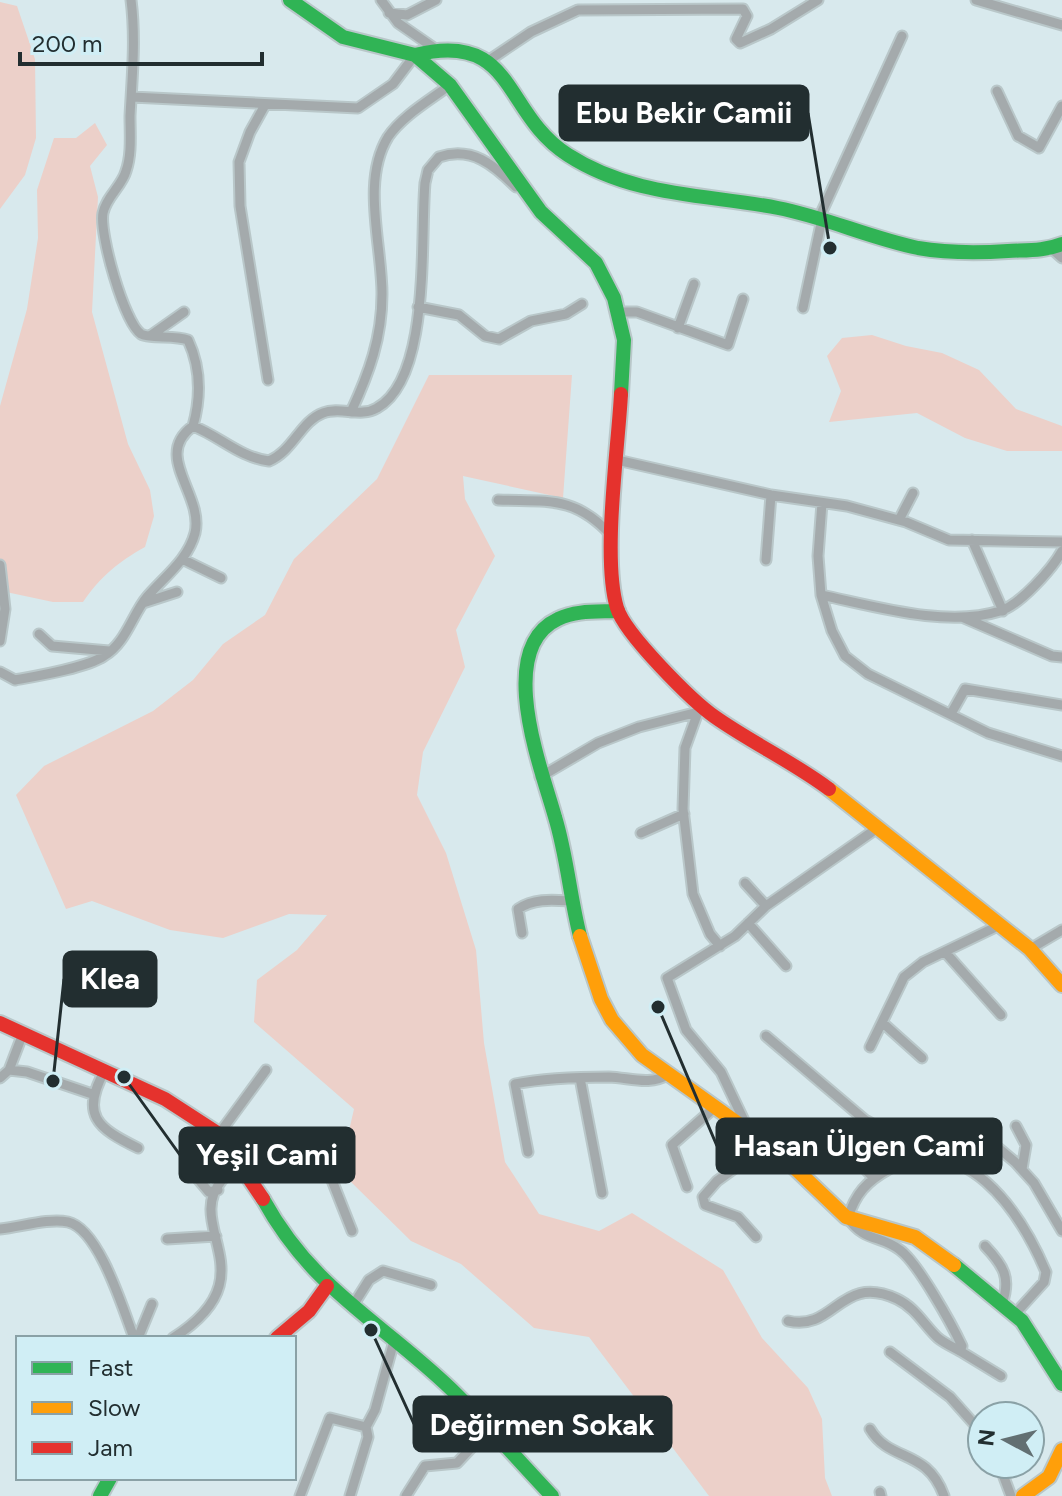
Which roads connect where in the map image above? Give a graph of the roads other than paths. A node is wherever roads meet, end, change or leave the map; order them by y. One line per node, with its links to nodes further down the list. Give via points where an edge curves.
1 (131, 0): 15 (street)
2 (290, 0): 11 (street, via 343,37)
3 (381, 0): 7 (street)
4 (436, 0): 7 (street, via 407,15)
5 (818, 0): 12 (street, via 742,43 736,39 747,19 743,9 578,10 531,32)
6 (976, 0): 8 (street)
7 (389, 13): 10 (street)
8 (1062, 25)
9 (902, 36): 19 (street)
10 (434, 48): 11 (street); 12 (street, via 470,48)
11 (415, 55): 13 (street); 16 (street, via 393,84 358,108)
12 (488, 61): 19 (street, via 551,144 583,163 693,198 786,209)
13 (450, 85): 18 (street); 31 (street, via 403,121 379,157 379,336)
14 (997, 91): 17 (street, via 1018,136 1039,148)
15 (132, 97): 16 (street); 29 (street, via 126,175 102,215 121,300 137,332)
16 (265, 105): 30 (street, via 239,162 240,206)
17 (1062, 106)
18 (541, 212): 24 (street, via 479,157 466,152 439,157 425,183); 27 (street, via 596,263)
19 (820, 219): 20 (street, via 908,245 962,253); 25 (street)
20 (1059, 250)
21 (694, 284): 28 (street)
22 (743, 299): 28 (street, via 728,345)
23 (582, 304): 24 (street, via 566,314 531,321 499,339 485,336 459,315)
24 (418, 307): 31 (street, via 416,340 398,388 373,411)
25 (803, 308)
26 (184, 312): 29 (street)
27 (618, 312): 28 (street, via 637,312); 33 (street, via 624,340)
28 (678, 328)
29 (150, 336): 32 (street, via 188,340 200,401)
30 (268, 380)
31 (351, 412): 32 (street, via 324,412 290,448 269,461 241,454)
32 (193, 426): 43 (street, via 176,449 177,465 193,501 195,531)
33 (617, 460): 35 (street); 39 (street)
34 (913, 493): 38 (street)
35 (771, 495): 37 (street); 44 (street)
36 (498, 500): 39 (street, via 566,503)
37 (822, 503): 38 (street); 48 (street)
38 (899, 520): 40 (street, via 949,540)
39 (611, 535): 50 (street)
40 (972, 540): 41 (street); 51 (street)
41 (1062, 542)
42 (1062, 551): 51 (street, via 1051,570)
43 (182, 559): 46 (street); 49 (street)
44 (766, 560)
45 (0, 565): 54 (street, via 5,609)
46 (221, 578)
47 (177, 592): 49 (street)
48 (821, 595): 52 (street, via 920,615); 60 (street, via 837,644 854,665)
49 (143, 603): 55 (street)
50 (618, 611): 59 (street); 62 (street, via 555,617 542,630 532,652 524,720)
51 (1003, 611): 52 (street)
52 (957, 615): 56 (street)
53 (39, 634): 55 (street, via 52,646)
54 (0, 641)
55 (109, 651): 57 (street, via 15,680)
56 (1062, 657)
57 (0, 672)
58 (1062, 705): 60 (street, via 965,689)
59 (703, 711): 62 (street, via 598,743); 63 (street, via 685,748); 64 (street, via 794,763)
60 (952, 712): 61 (street, via 999,737)
61 (1062, 756)
62 (540, 777): 67 (street, via 558,824)
63 (684, 814): 65 (street); 73 (street, via 693,894)
64 (879, 827): 68 (street); 70 (street)
65 (641, 833)
66 (745, 883): 68 (street)
67 (571, 901): 72 (street, via 522,906); 88 (street, via 582,950 612,1020 633,1046)
68 (766, 906): 69 (street)
69 (748, 923): 73 (street); 76 (street)
70 (1000, 925): 74 (street); 75 (street)
71 (1062, 930): 74 (street)
72 (522, 933)
73 (720, 946): 95 (street, via 667,978 686,1030 721,1072)
74 (1030, 949): 77 (street)
75 (945, 952): 78 (street); 80 (street, via 904,977)
76 (786, 966)
77 (1062, 985)
78 (1001, 1015)
79 (0, 1023): 81 (street)
80 (884, 1024): 83 (street); 84 (street)
81 (22, 1036): 85 (street); 86 (street)
82 (766, 1036): 94 (street)
83 (870, 1047)
84 (922, 1058)
85 (9, 1070): 89 (street); 91 (street)
86 (105, 1070): 91 (street); 96 (street, via 165,1099)
87 (266, 1070): 96 (street)
88 (669, 1074): 90 (street, via 656,1082); 92 (street)
89 (0, 1078)
90 (580, 1078): 100 (street, via 515,1084); 109 (street)
91 (92, 1094): 98 (street, via 100,1125)
92 (714, 1108): 95 (street); 107 (street, via 672,1145)
93 (1016, 1126): 104 (street, via 1026,1145)
94 (885, 1131): 99 (street); 104 (street, via 967,1128)
95 (750, 1132): 97 (street)
96 (219, 1134): 103 (street)
97 (768, 1144): 101 (street); 115 (street, via 703,1197 705,1205 738,1217)
98 (138, 1148)
99 (844, 1148): 101 (street); 105 (street)
100 (528, 1152)
101 (795, 1165): 110 (street, via 815,1192)
102 (187, 1166): 108 (street, via 209,1192)
103 (243, 1167): 106 (street); 108 (street, via 222,1180)
104 (1022, 1169): 113 (street)
105 (874, 1178): 110 (street, via 854,1196); 123 (street, via 919,1156 963,1165 990,1184 1014,1214 1046,1272)
106 (254, 1183): 112 (street, via 272,1158 310,1153 324,1160); 119 (street, via 284,1237)
107 (687, 1187)
108 (218, 1190): 114 (street, via 210,1209)
109 (602, 1193)
110 (848, 1218): 121 (street, via 872,1229 913,1236 950,1258); 130 (street, via 857,1232 905,1254 943,1307)
111 (0, 1229): 125 (street, via 64,1221 80,1225 95,1245)
112 (352, 1231)
113 (1062, 1231)
114 (216, 1236): 116 (street); 127 (street, via 222,1267 215,1300)
115 (756, 1237)
116 (167, 1239)
117 (985, 1246): 121 (street, via 1006,1273)
118 (431, 1285): 122 (street, via 383,1271 369,1280)
119 (327, 1286): 122 (street); 128 (street, via 309,1311)
120 (152, 1304): 126 (street)
121 (1002, 1304): 123 (street)
122 (352, 1307): 129 (street)
123 (1015, 1314): 133 (street)
124 (788, 1321): 130 (street, via 802,1324 825,1315 850,1295 873,1292 905,1304)
125 (135, 1336)
126 (137, 1336)
127 (176, 1336)
128 (279, 1336)
129 (394, 1341): 135 (street); 136 (street)
130 (960, 1351): 132 (street)
131 (890, 1352): 134 (street)
132 (1001, 1376)
133 (1062, 1384)
134 (966, 1415)
135 (366, 1427): 140 (street, via 330,1418); 141 (street, via 368,1437)
136 (489, 1429): 139 (street); 142 (street, via 457,1463 425,1466)
137 (870, 1429): 143 (street, via 889,1449 921,1461)
138 (1062, 1450): 144 (street, via 1049,1477)
139 (548, 1494)
140 (300, 1496)
141 (350, 1496)
142 (406, 1496)
143 (944, 1496)
144 (1023, 1496)

